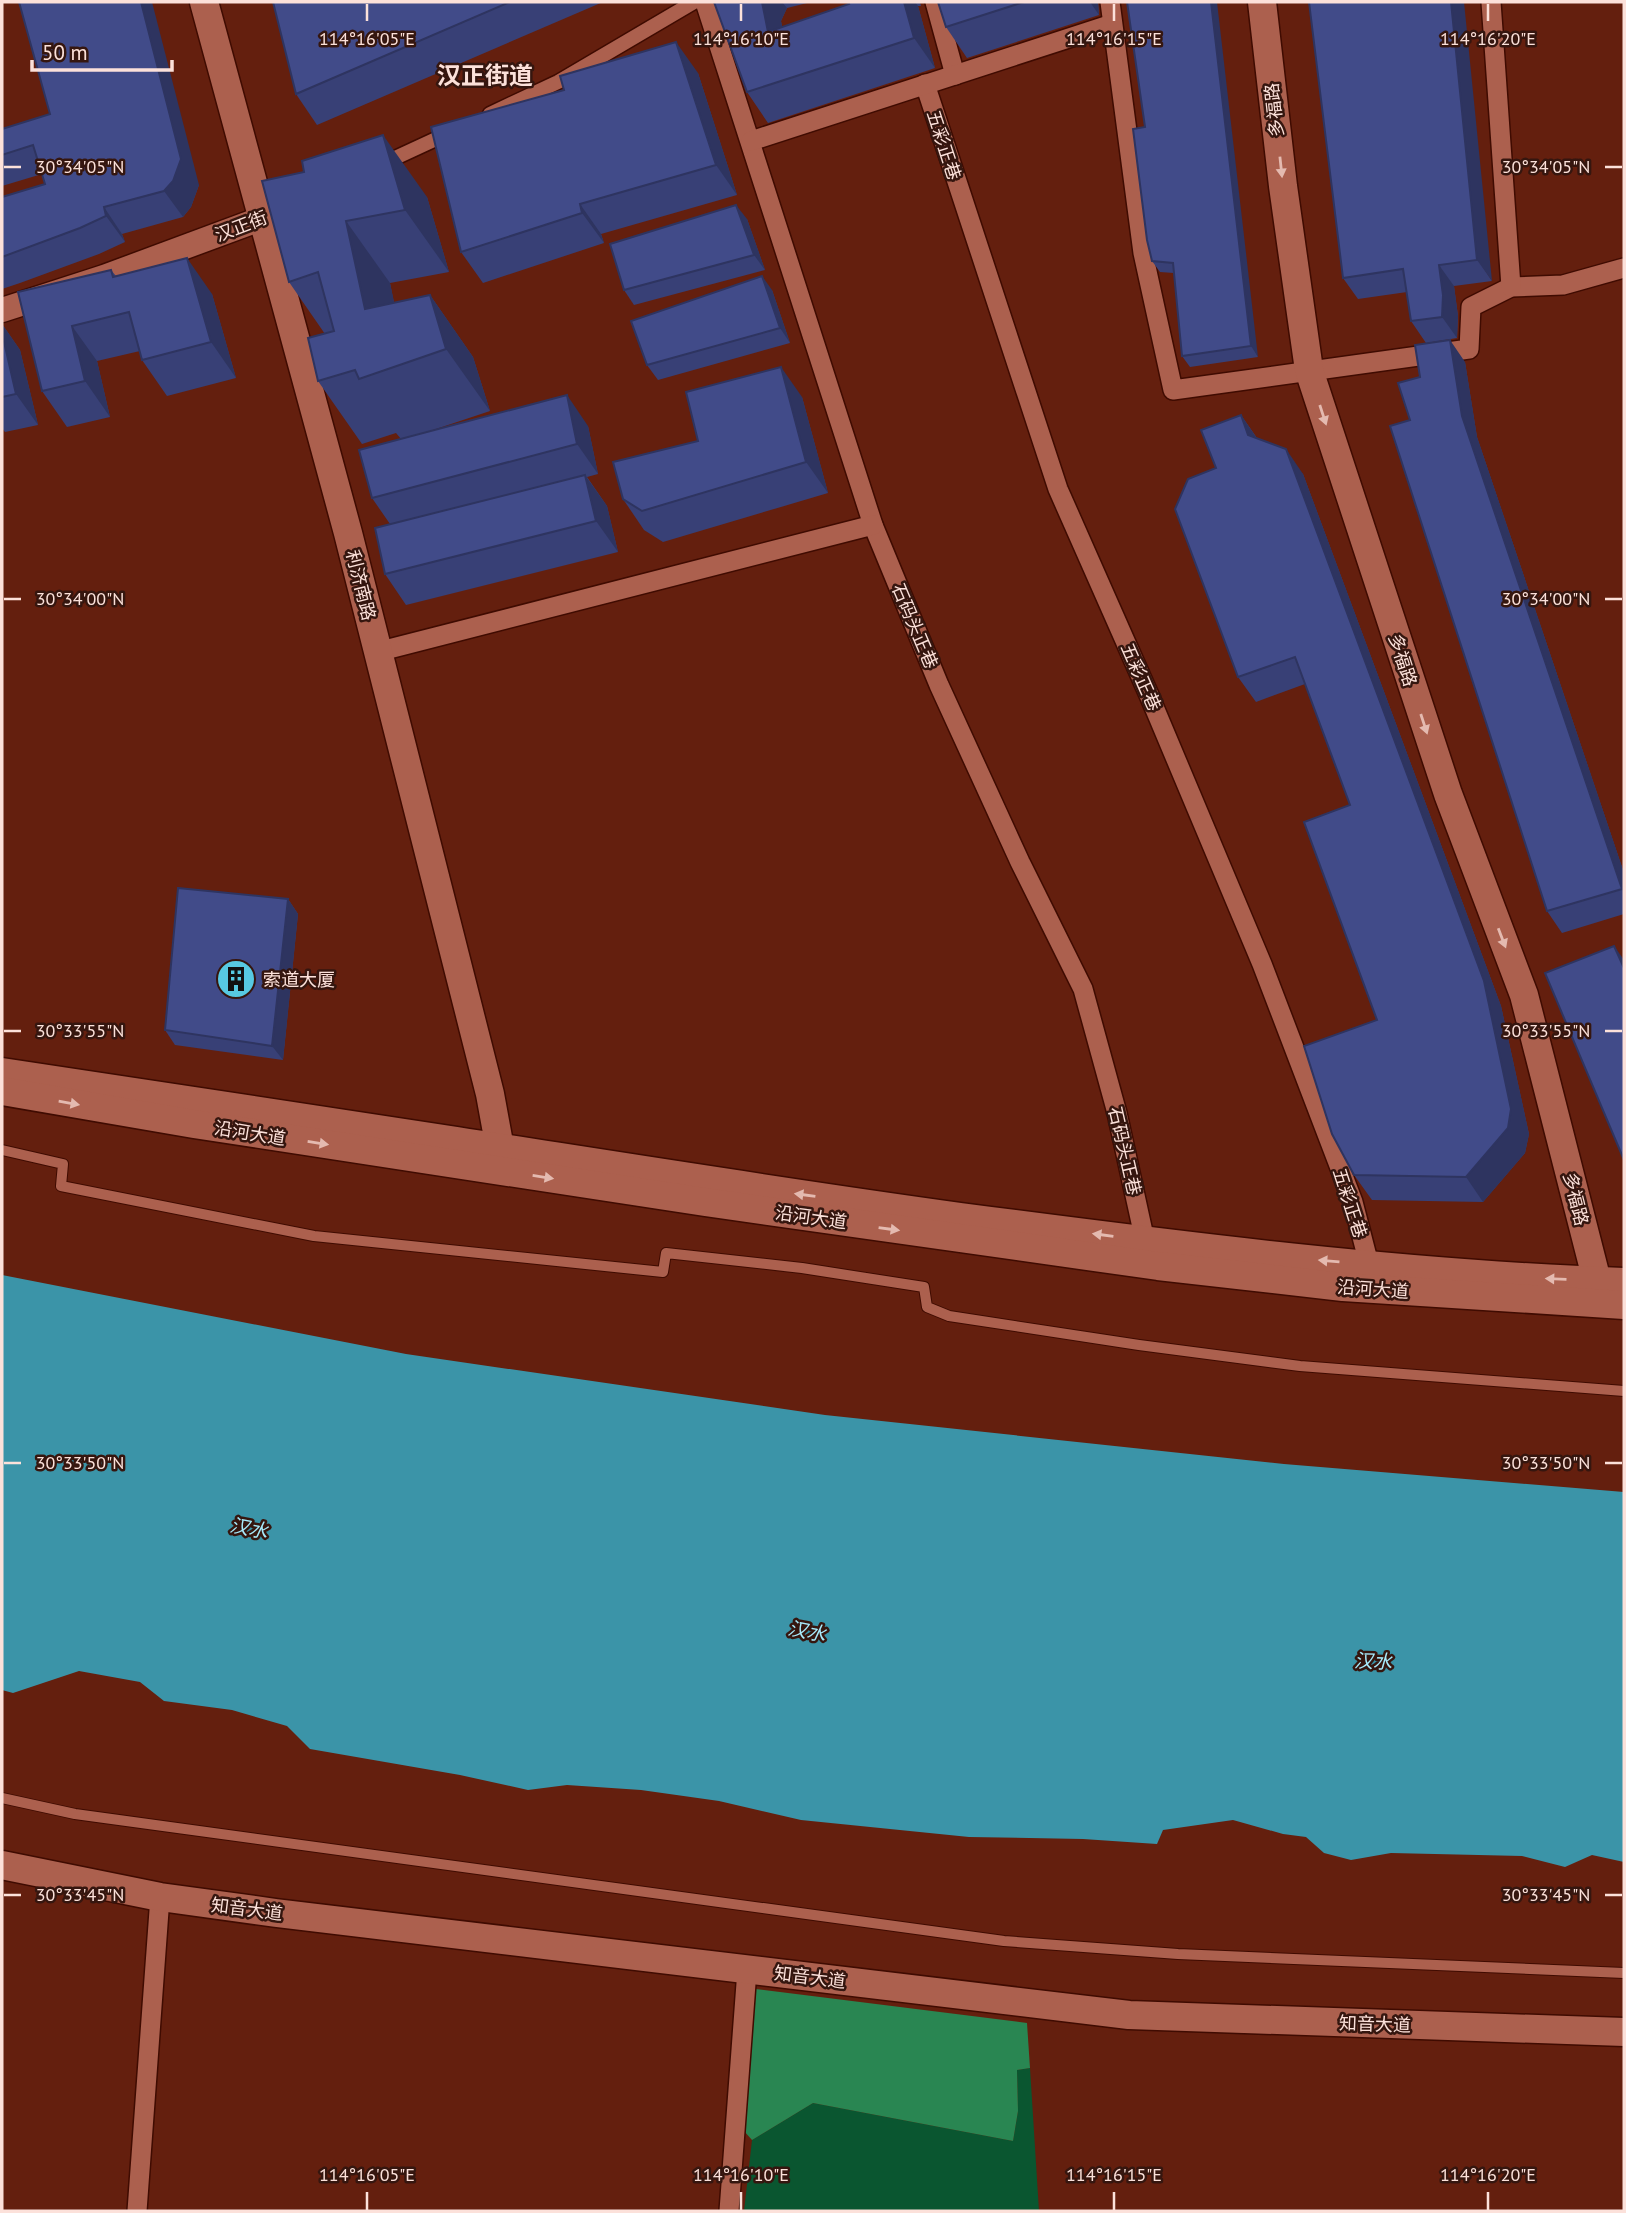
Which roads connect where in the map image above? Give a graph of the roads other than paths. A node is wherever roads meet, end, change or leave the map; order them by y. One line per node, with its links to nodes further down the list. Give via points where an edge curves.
1 (204, 2): 15 (main road, 利济南路)
2 (694, 2): 11 (street, via 558,82)
3 (705, 2): 13 (street, 石码头正巷)
4 (935, 2): 9 (street)
5 (1110, 2): 8 (street)
6 (1262, 2): 19 (main road, 多福路, one-way to 19)
7 (1491, 2): 17 (street)
8 (1112, 24): 9 (street); 19 (street, via 1143,253 1173,390)
9 (955, 75): 10 (street)
10 (925, 84): 13 (street); 27 (street, 五彩正巷, via 1058,489 1262,964 1353,1202)
11 (483, 117)
12 (457, 129): 14 (street)
13 (751, 141): 20 (street, 石码头正巷)
14 (372, 168)
15 (269, 215): 18 (street, 汉正街); 21 (main road, 利济南路)
16 (1624, 268): 17 (street, via 1563,285)
17 (1511, 287): 19 (street, via 1471,307 1469,349)
18 (2, 310)
19 (1309, 370): 28 (main road, 多福路, one-way to 28, via 1448,794 1524,995)
20 (873, 525): 21 (street); 26 (street, 石码头正巷, via 945,697 1083,989)
21 (377, 652): 25 (main road, 利济南路, via 490,1094)
22 (2, 1072): 25 (main road, 沿河大道)
23 (2, 1091): 25 (main road, 沿河大道, one-way to 25, via 194,1125)
24 (2, 1150): 29 (lane, via 63,1164 61,1186 314,1236 663,1272 666,1253 802,1268 924,1287 927,1307 949,1316 1139,1345 1300,1366)
25 (502, 1160): 26 (main road, 沿河大道, one-way to 25); 28 (main road, 沿河大道, one-way to 28, via 917,1233 1171,1268 1343,1287)
26 (1145, 1241): 27 (main road, 沿河大道, one-way to 26)
27 (1369, 1264): 28 (main road, 沿河大道, one-way to 27, via 1545,1279)
28 (1613, 1293)
29 (1624, 1391)
30 (2, 1798): 34 (lane, via 75,1814 1004,1941 1178,1954)
31 (2, 1865): 32 (main road, 知音大道)
32 (160, 1897): 33 (main road, 知音大道); 36 (street)
33 (747, 1970): 35 (main road, 知音大道, via 1129,2015); 37 (street)
34 (1624, 1973)
35 (1624, 2032)
36 (137, 2211)
37 (729, 2211)

